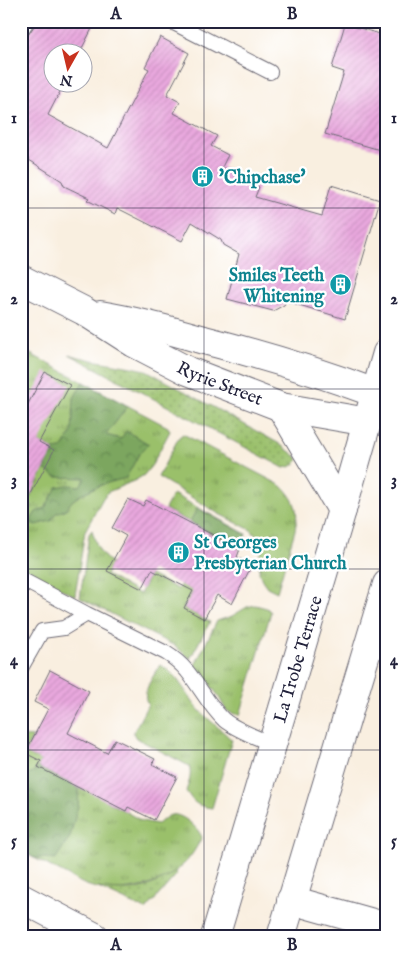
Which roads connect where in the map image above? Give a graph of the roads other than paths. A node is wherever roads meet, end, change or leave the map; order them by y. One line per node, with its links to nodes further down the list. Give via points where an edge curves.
1 (27, 21): 3 (lane)
2 (170, 21): 4 (lane)
3 (21, 31)
4 (270, 72)
5 (21, 279): 6 (main road, Ryrie Street)
6 (84, 311): 8 (main road, Ryrie Street, via 242,350); 9 (main road, Ryrie Street, via 188,371)
7 (387, 353): 8 (main road, La Trobe Terrace)
8 (381, 395): 10 (main road, La Trobe Terrace)
9 (281, 407): 10 (main road, Ryrie Street); 11 (main road)
10 (377, 423): 11 (main road, La Trobe Terrace)
11 (342, 510): 16 (main road, La Trobe Terrace)
12 (21, 579): 14 (lane)
13 (387, 584): 18 (main road)
14 (87, 614): 15 (lane, via 64,628 42,631); 16 (lane, via 178,661 225,721)
15 (21, 668)
16 (273, 745): 21 (main road, La Trobe Terrace)
17 (21, 898): 20 (main road)
18 (291, 900): 19 (main road); 22 (main road)
19 (387, 927)
20 (95, 937)
21 (215, 937)
22 (281, 937)

